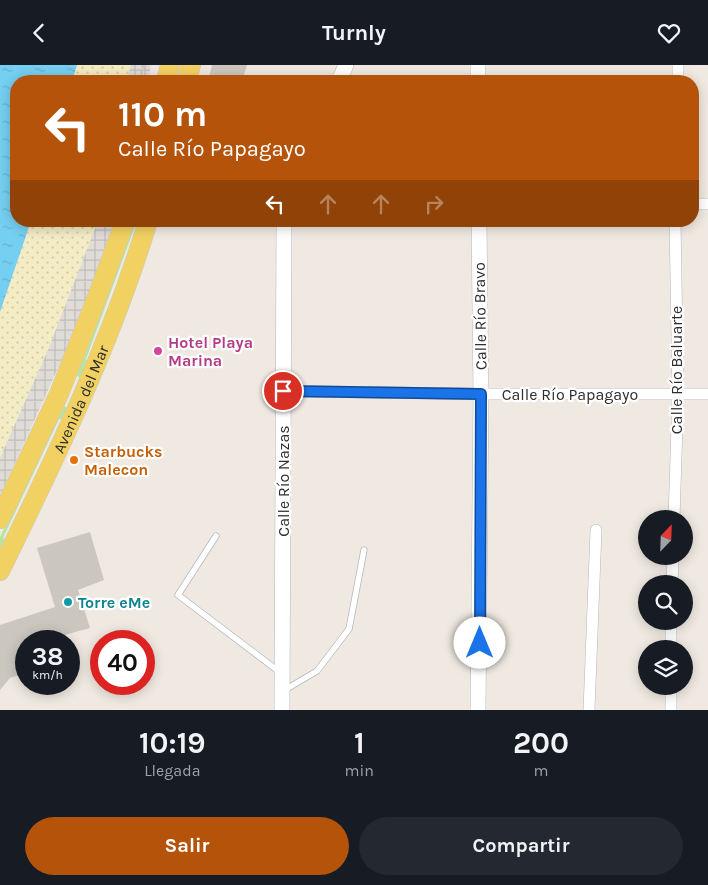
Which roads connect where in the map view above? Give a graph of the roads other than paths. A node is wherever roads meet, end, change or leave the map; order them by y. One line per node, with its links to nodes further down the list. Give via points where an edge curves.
1 (123, 227): 11 (main road, Avenida del Mar, via 60,394)
2 (146, 227): 15 (main road, Avenida del Mar, via 85,391)
3 (284, 227): 6 (street, Calle Río Nazas)
4 (479, 227): 7 (street, Calle Río Bravo)
5 (675, 227): 8 (street, Calle Río Baluarte)
6 (283, 391): 7 (street, Calle Río Papagayo); 16 (street, Calle Río Nazas)
7 (481, 394): 8 (street, Calle Río Papagayo); 20 (street, Calle Río Bravo)
8 (678, 394): 9 (street, Calle Río Papagayo); 10 (street, Calle Río Baluarte)
9 (708, 394)
10 (674, 510)
11 (0, 519)
12 (596, 530): 21 (street)
13 (216, 537): 16 (lane, via 178,595)
14 (364, 550): 17 (lane, via 349,629 317,671)
15 (0, 571)
16 (283, 674): 17 (street, Calle Río Nazas)
17 (282, 692): 19 (street, Calle Río Nazas)
18 (671, 695): 22 (street)
19 (282, 710)
20 (478, 710)
21 (589, 710)
22 (671, 710)

